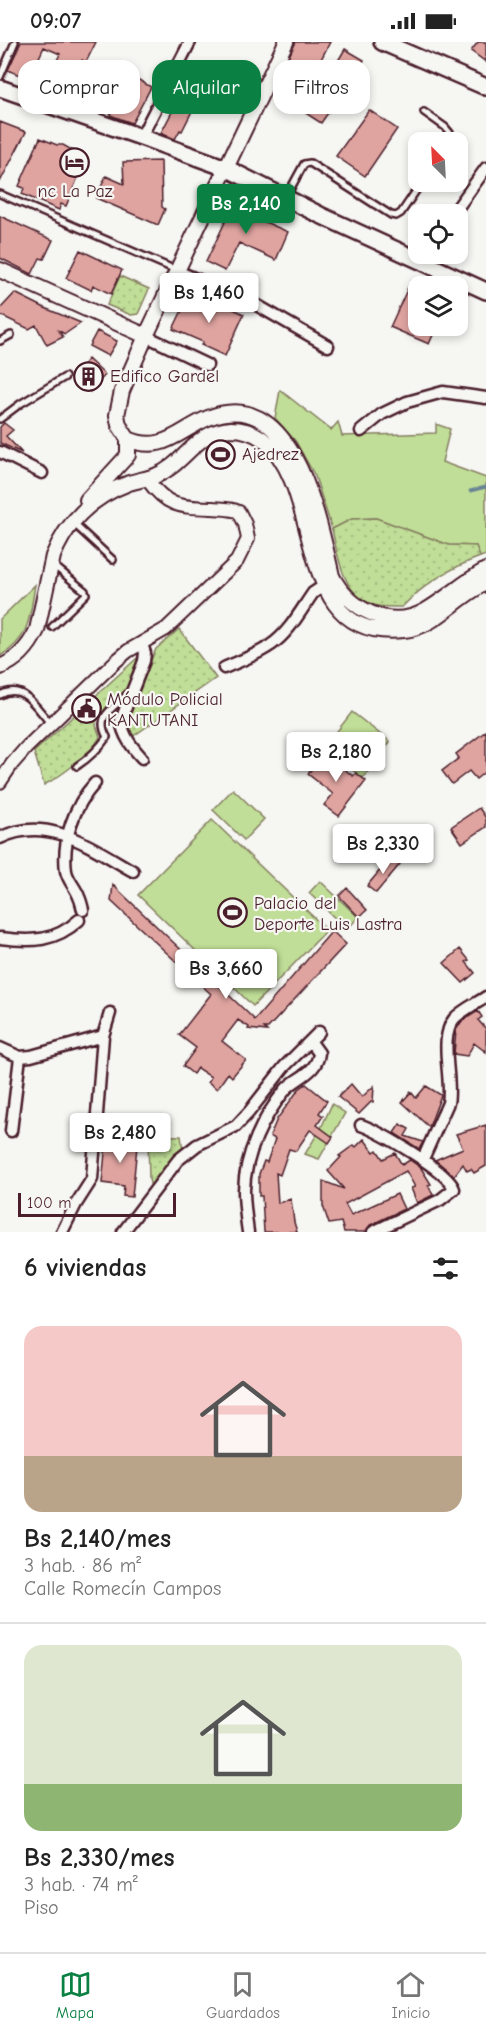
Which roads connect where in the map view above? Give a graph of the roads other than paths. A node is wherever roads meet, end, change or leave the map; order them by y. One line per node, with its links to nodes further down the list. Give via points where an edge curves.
1 (15, 42): 5 (lane)
2 (190, 42): 10 (street)
3 (286, 42): 11 (main road)
4 (382, 42): 6 (main road)
5 (0, 77)
6 (486, 87)
7 (0, 88): 10 (main road)
8 (424, 112): 9 (lane)
9 (449, 132)
10 (141, 136): 11 (main road)
11 (226, 168): 15 (main road); 20 (main road)
12 (486, 168): 16 (street)
13 (415, 192): 15 (lane, via 401,213 391,215 310,163 304,164)
14 (0, 194): 20 (lane)
15 (285, 198): 17 (main road)
16 (460, 204)
17 (408, 251)
18 (436, 264): 21 (main road)
19 (0, 270): 23 (main road)
20 (177, 271): 23 (main road); 25 (street, via 253,303)
21 (486, 291)
22 (11, 335): 24 (lane)
23 (146, 336): 26 (street); 31 (main road, via 118,405 119,425)
24 (0, 341)
25 (328, 346)
26 (207, 365)
27 (65, 377): 29 (lane)
28 (486, 398): 30 (street, via 442,392 382,414)
29 (0, 419)
30 (362, 431)
31 (128, 439): 35 (main road, via 125,460); 40 (main road, via 149,446 209,418 228,413 256,417 279,435 306,480 332,576)
32 (0, 452): 33 (street)
33 (42, 473)
34 (147, 479): 35 (main road, via 99,498); 40 (main road, via 176,464 209,434 231,429 258,436 271,446 293,483 319,576); 42 (street, via 163,498 177,506 232,508 245,524 248,539 243,553 229,570 166,629)
35 (76, 519): 36 (lane); 37 (main road, via 57,545)
36 (113, 560)
37 (49, 567): 41 (lane, via 58,569 86,592); 43 (main road, via 37,630 18,657)
38 (486, 570): 40 (main road, via 422,613 404,617 388,618 358,608)
39 (486, 583): 40 (main road, via 433,619 406,630 385,631 350,619 334,604)
40 (331, 588): 44 (street, via 313,593 273,644)
41 (52, 627)
42 (142, 644): 45 (street, via 146,653); 47 (street, via 116,661)
43 (0, 667)
44 (224, 668)
45 (133, 690): 48 (street, via 121,720 122,728); 49 (lane, via 103,718 101,727 107,737 101,746)
46 (0, 695): 47 (lane, via 11,690 21,692)
47 (52, 725): 50 (street, via 12,764)
48 (142, 758)
49 (76, 766)
50 (0, 782)
51 (95, 783): 52 (street, via 76,808)
52 (69, 836): 53 (street, via 20,830); 54 (street); 55 (street, via 66,873 79,896 81,915 61,934 50,938)
53 (0, 838)
54 (133, 871)
55 (0, 938)
56 (486, 998): 65 (street, via 460,1014 450,1026 450,1094)
57 (110, 1013): 59 (street)
58 (319, 1032): 60 (street)
59 (104, 1036): 62 (street); 66 (street, via 92,1179)
60 (311, 1042): 67 (street, via 284,1067 236,1126 197,1145 172,1166 148,1191); 68 (street, via 319,1053 318,1059 305,1077 288,1087 276,1103 261,1127 248,1161 244,1189)
61 (0, 1048): 62 (street)
62 (20, 1057): 64 (street)
63 (360, 1125): 65 (street)
64 (11, 1131)
65 (423, 1159): 69 (street, via 452,1182 454,1190)
66 (62, 1232)
67 (123, 1232)
68 (248, 1232)
69 (373, 1232)

